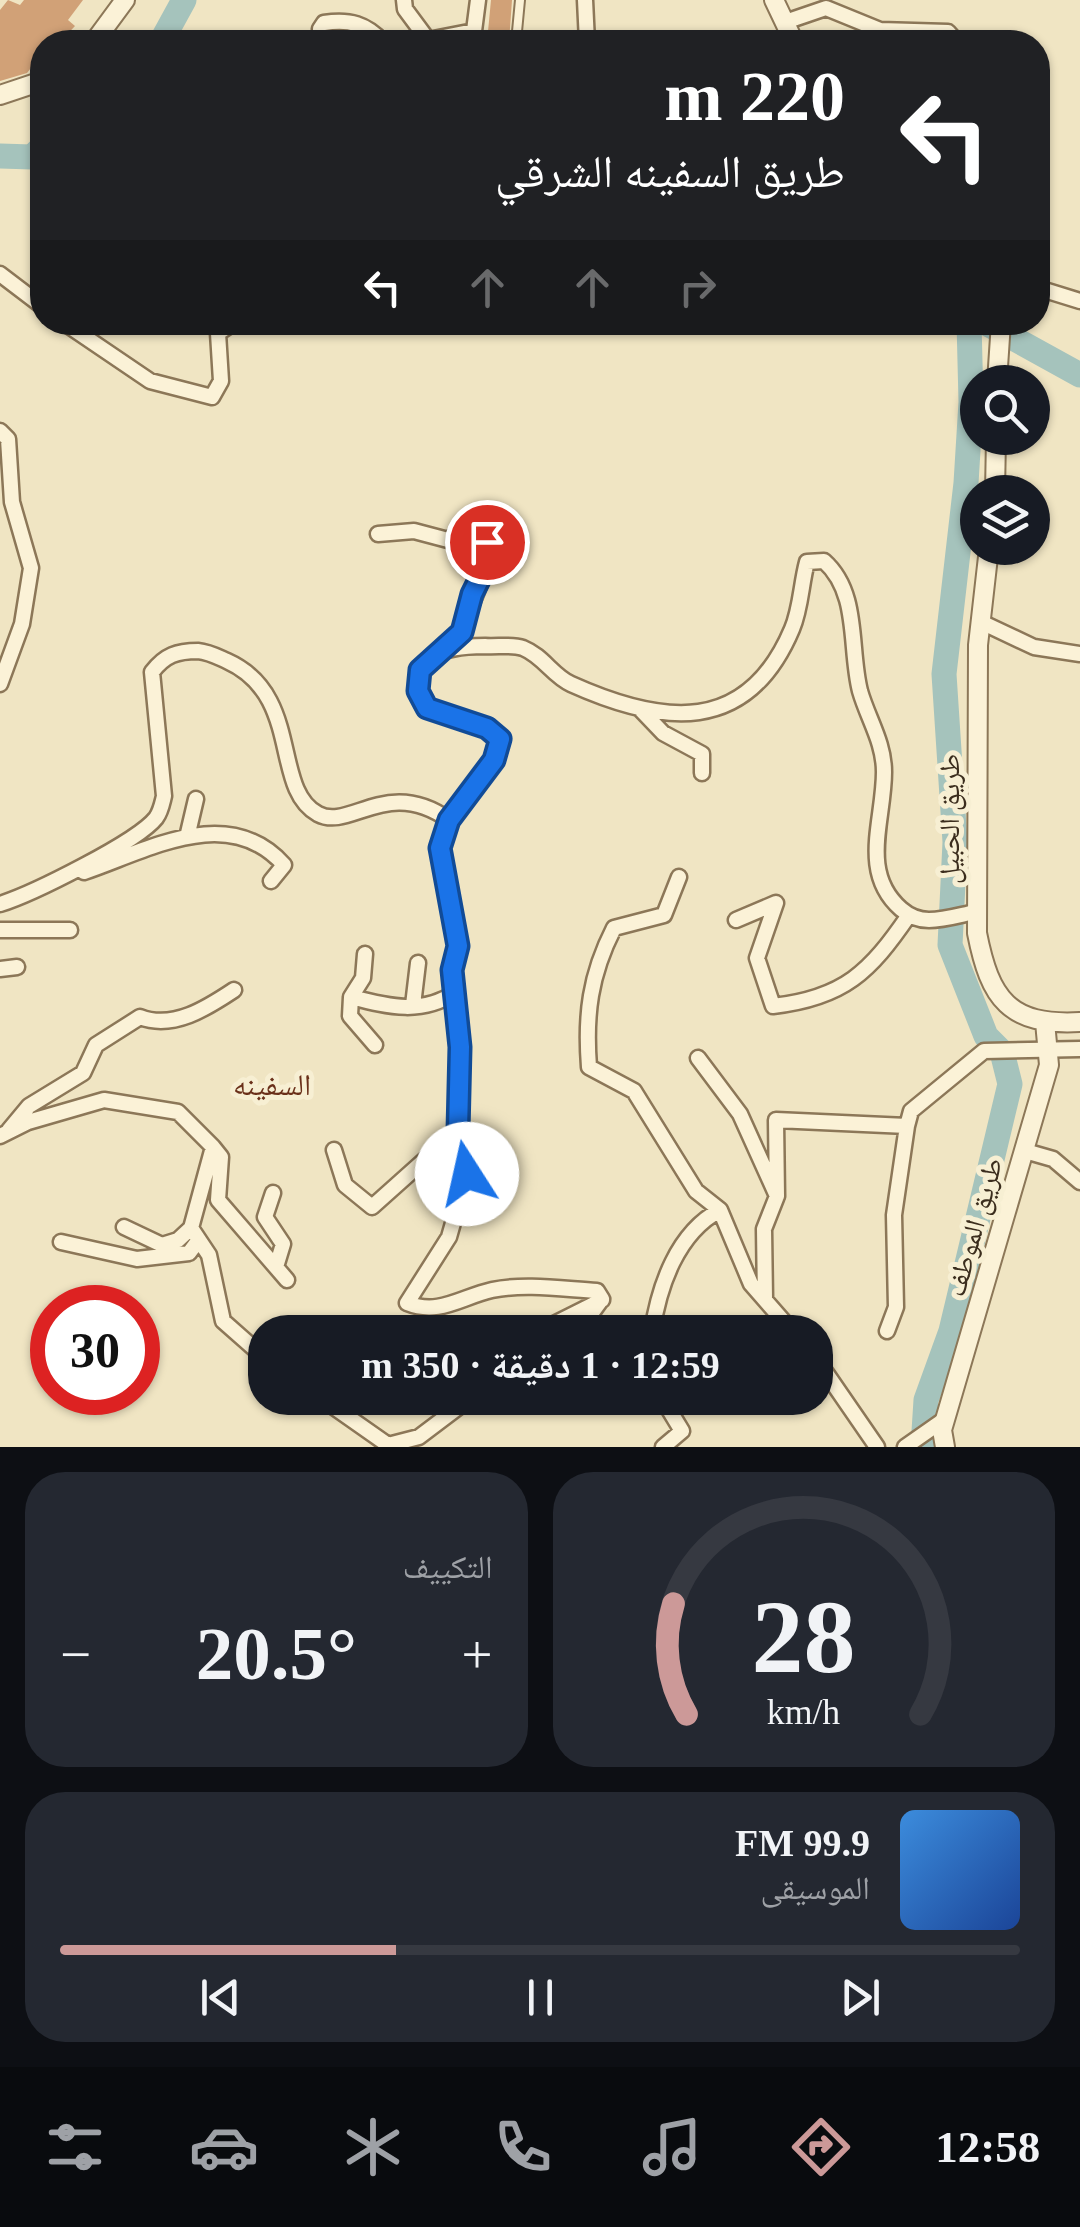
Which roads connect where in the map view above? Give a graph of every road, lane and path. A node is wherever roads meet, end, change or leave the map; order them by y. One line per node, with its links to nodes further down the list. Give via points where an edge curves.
1 (125, 0): 8 (street)
2 (404, 0): 11 (street)
3 (478, 0): 12 (street)
4 (520, 0): 13 (lane)
5 (586, 0): 14 (street)
6 (774, 0): 7 (street)
7 (786, 22): 15 (street); 16 (street, via 826,8)
8 (103, 30)
9 (320, 30): 10 (street, via 324,22 336,21)
10 (372, 30)
11 (419, 30)
12 (474, 30)
13 (517, 30)
14 (586, 30)
15 (789, 30)
16 (880, 30)
17 (30, 85): 18 (street)
18 (0, 95)
19 (0, 274): 21 (street)
20 (1050, 292): 22 (street)
21 (30, 297)
22 (1080, 301)
23 (82, 335): 24 (street, via 150,381 212,398 221,381)
24 (218, 335)
25 (1000, 335): 26 (street)
26 (998, 365)
27 (0, 430): 33 (street, via 8,438 12,502 31,568 22,624)
28 (378, 534): 31 (street, via 414,531 448,540 480,528 490,558)
29 (987, 565): 30 (street, طريق الحبيل)
30 (980, 622): 32 (street, via 1034,647); 43 (street, طريق الحبيل)
31 (451, 646): 34 (street, via 519,646 566,682); 37 (street, via 420,670 418,691 427,708 487,728 500,739 494,760)
32 (1080, 654)
33 (0, 684)
34 (640, 709): 35 (street, via 663,734 702,754); 44 (street, via 683,716 755,687 794,626 807,562 824,561 836,571 848,603 860,689 882,743 876,872 884,894)
35 (702, 773)
36 (196, 800): 38 (street)
37 (449, 820): 40 (street, via 428,805 397,802 320,816 300,799 280,718 266,691 242,668 206,652 182,651 152,672 164,796 159,814); 53 (street, via 440,848 458,946)
38 (188, 833): 40 (street); 41 (street, via 252,840 271,850 284,865)
39 (678, 877): 71 (street, via 664,915 614,928 596,963 586,1018 589,1067 634,1091 696,1191)
40 (59, 880): 42 (street)
41 (271, 881)
42 (0, 904)
43 (975, 912): 44 (street, via 927,920); 56 (street, طريق الحبيل, via 996,996)
44 (908, 915): 45 (street, via 854,983 774,1006 757,958 776,903)
45 (736, 920)
46 (0, 930): 47 (street)
47 (70, 930)
48 (365, 954): 54 (street, via 363,978)
49 (418, 963): 55 (street)
50 (17, 967): 51 (street)
51 (0, 969)
52 (234, 990): 64 (street, via 170,1021 132,1021 96,1045 75,1080 29,1106)
53 (456, 992): 55 (street, via 434,1006); 63 (street)
54 (351, 997): 55 (street); 58 (street, via 350,1016)
55 (413, 1006)
56 (1045, 1022): 57 (street, طريق الحبيل); 59 (street, طريق الموطف)
57 (1080, 1022)
58 (375, 1046)
59 (1048, 1048): 60 (street); 62 (street, via 984,1052 911,1110); 67 (street, طريق الموطف)
60 (1080, 1050)
61 (698, 1058): 70 (street, via 740,1114)
62 (907, 1126): 70 (street, via 776,1120); 83 (street, via 894,1215 896,1307)
63 (458, 1131): 66 (street, via 372,1207 345,1185); 77 (street, via 467,1174 449,1237 407,1304 423,1310 492,1290 543,1288 597,1291)
64 (2, 1135): 65 (street, via 104,1100 178,1112)
65 (212, 1147): 73 (street); 75 (street, via 222,1157 218,1200)
66 (334, 1150)
67 (1025, 1151): 68 (street, via 1053,1160); 89 (street, طريق الموطف)
68 (1080, 1182)
69 (274, 1193): 75 (street, via 265,1217 282,1244)
70 (777, 1196): 78 (street, via 764,1229)
71 (720, 1210): 78 (street); 81 (street, via 695,1224)
72 (124, 1226): 73 (street, via 162,1246)
73 (195, 1235): 74 (street, via 189,1253 152,1259); 84 (street, via 209,1255 223,1321)
74 (61, 1242)
75 (276, 1267): 76 (street)
76 (287, 1280)
77 (602, 1300): 79 (street); 80 (street)
78 (765, 1300): 82 (street)
79 (572, 1315)
80 (591, 1315)
81 (654, 1315)
82 (773, 1315)
83 (887, 1331)
84 (248, 1343)
85 (833, 1383): 91 (street)
86 (346, 1415): 87 (street, via 388,1444 419,1437)
87 (448, 1415)
88 (672, 1415): 90 (street, via 682,1431)
89 (946, 1419): 92 (street); 93 (street, طريق الموطف)
90 (662, 1447)
91 (877, 1447)
92 (906, 1447)
93 (945, 1447)

